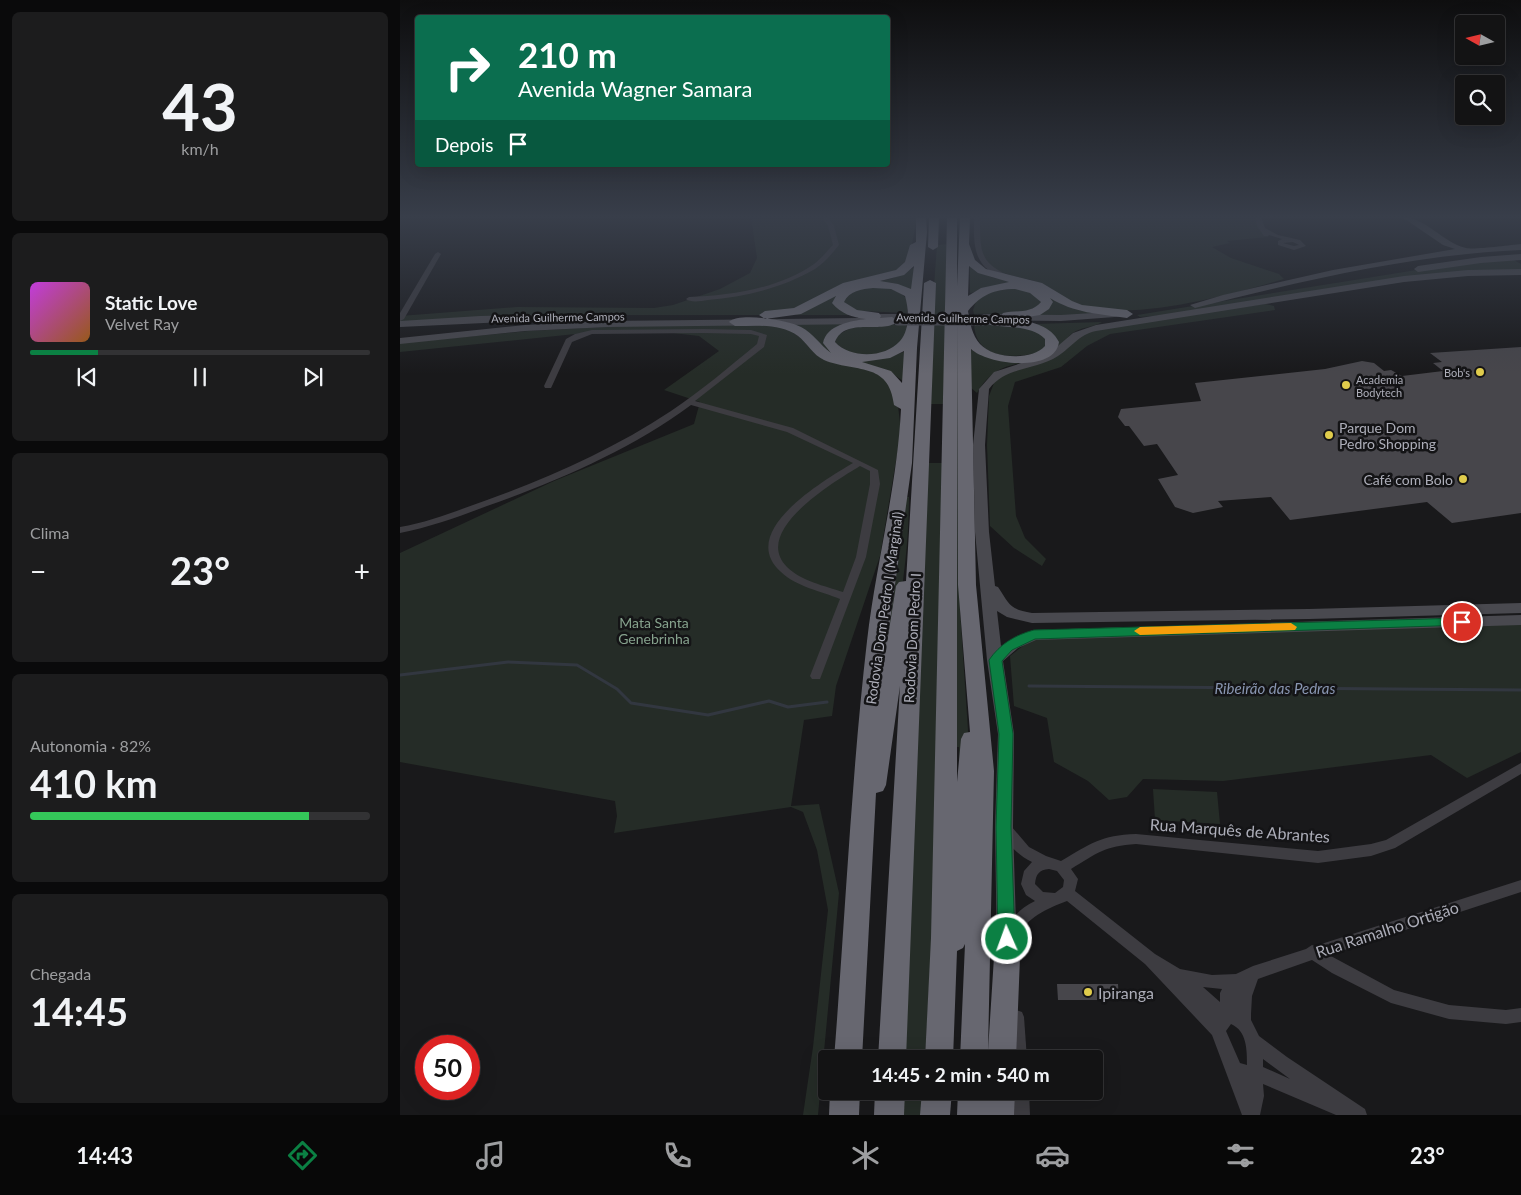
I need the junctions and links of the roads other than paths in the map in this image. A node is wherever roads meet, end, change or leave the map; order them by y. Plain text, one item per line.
1 (429, 269) edge
2 (809, 269) edge
3 (904, 269) edge
4 (920, 269) edge
5 (932, 269) edge
6 (951, 269) edge
7 (964, 269) edge
8 (980, 269) edge
9 (993, 269) edge
10 (1359, 269) edge
11 (1415, 269) edge
12 (1521, 272) edge
13 (1038, 285) junction
14 (690, 299) dead end
15 (1193, 306) junction
16 (1126, 314) junction
17 (1176, 315) junction
18 (526, 318) junction
19 (963, 318) junction
20 (400, 319) edge
21 (740, 319) junction
22 (901, 319) junction
23 (986, 319) junction
24 (400, 324) edge
25 (510, 330) junction
26 (400, 341) edge
27 (548, 386) dead end
28 (689, 402) junction
29 (904, 460) junction
30 (859, 463) junction
31 (918, 525) junction
32 (400, 530) edge
33 (988, 575) junction
34 (846, 597) junction
35 (1521, 608) edge
36 (968, 612) junction
37 (1032, 618) junction
38 (1521, 620) edge
39 (1034, 634) junction
40 (995, 660) junction
41 (816, 676) dead end
42 (1521, 768) edge
43 (1004, 827) junction
44 (1055, 865) junction
45 (1521, 886) edge
46 (1067, 893) junction
47 (1051, 900) junction
48 (1312, 952) junction
49 (1007, 957) junction
50 (1150, 959) junction
51 (1254, 973) junction
52 (1177, 975) junction
53 (1237, 981) junction
54 (854, 982) junction
55 (1521, 1015) edge
56 (1229, 1021) junction
57 (941, 1032) junction
58 (1252, 1040) junction
59 (849, 1050) edge
60 (892, 1050) edge
61 (940, 1050) edge
62 (974, 1050) edge
63 (1002, 1050) edge
64 (1018, 1050) edge
65 (1234, 1068) junction
66 (1254, 1073) junction
67 (845, 1100) edge
68 (890, 1100) edge
69 (936, 1100) edge
70 (973, 1100) edge
71 (1000, 1100) edge
72 (1021, 1100) edge
73 (844, 1115) edge
74 (889, 1115) edge
75 (935, 1115) edge
76 (972, 1115) edge
77 (999, 1115) edge
78 (1022, 1115) edge
79 (1251, 1115) edge
80 (1354, 1115) edge
81 (1359, 1115) edge

1 - 20 street
2 - 14 street
3 - 21 highway
4 - 22 highway, Rodovia Dom Pedro I (Marginal)
5 - 31 highway, Rodovia Dom Pedro I
6 - 57 highway
7 - 19 highway
8 - 13 highway
9 - 13 street
10 - 15 main road
11 - 15 main road, Avenida Guilherme Campos
12 - 17 main road, Avenida Guilherme Campos
13 - 16 highway
15 - 16 main road, Avenida Guilherme Campos
16 - 23 main road, Avenida Guilherme Campos
17 - 23 main road, Avenida Guilherme Campos
17 - 33 main road, Avenida Guilherme Campos
18 - 21 main road, Avenida Guilherme Campos
18 - 24 main road, Avenida Guilherme Campos
18 - 25 main road
19 - 23 highway
19 - 23 highway
19 - 36 highway
21 - 22 main road, Avenida Guilherme Campos
21 - 25 main road, Avenida Guilherme Campos
21 - 29 highway
22 - 22 highway
22 - 22 highway
22 - 23 main road, Avenida Guilherme Campos, bridge
22 - 29 highway, Rodovia Dom Pedro I (Marginal)
25 - 26 main road, Avenida Guilherme Campos
27 - 28 street
28 - 30 street
28 - 32 street
29 - 54 highway, Rodovia Dom Pedro I (Marginal)
30 - 34 street
30 - 34 street
31 - 54 highway
31 - 60 highway, Rodovia Dom Pedro I
33 - 37 main road
33 - 40 main road, Avenida Guilherme Campos
34 - 41 street
35 - 37 main road
36 - 57 highway
36 - 62 highway
37 - 39 main road
38 - 39 main road
39 - 40 main road
40 - 43 main road, Avenida Guilherme Campos
42 - 44 street, Rua Marquês de Abrantes
43 - 44 street
43 - 49 main road, Avenida Guilherme Campos
44 - 46 street
44 - 47 street
45 - 48 street, Rua Ramalho Ortigão
46 - 47 street
46 - 50 street
47 - 49 street
48 - 51 street, Rua Ramalho Ortigão
48 - 55 street
49 - 63 highway
49 - 64 street
50 - 52 street
50 - 56 street
51 - 53 street, Rua Ramalho Ortigão
51 - 56 street
52 - 53 street
52 - 56 street
53 - 56 street
54 - 59 highway, Rodovia Dom Pedro I (Marginal)
56 - 58 street
56 - 65 street
57 - 61 highway
58 - 66 street
58 - 81 street
65 - 66 street
65 - 79 street
66 - 79 street
66 - 80 street
67 - 73 highway
68 - 74 highway
69 - 75 highway
70 - 76 highway
71 - 77 highway
72 - 78 street

